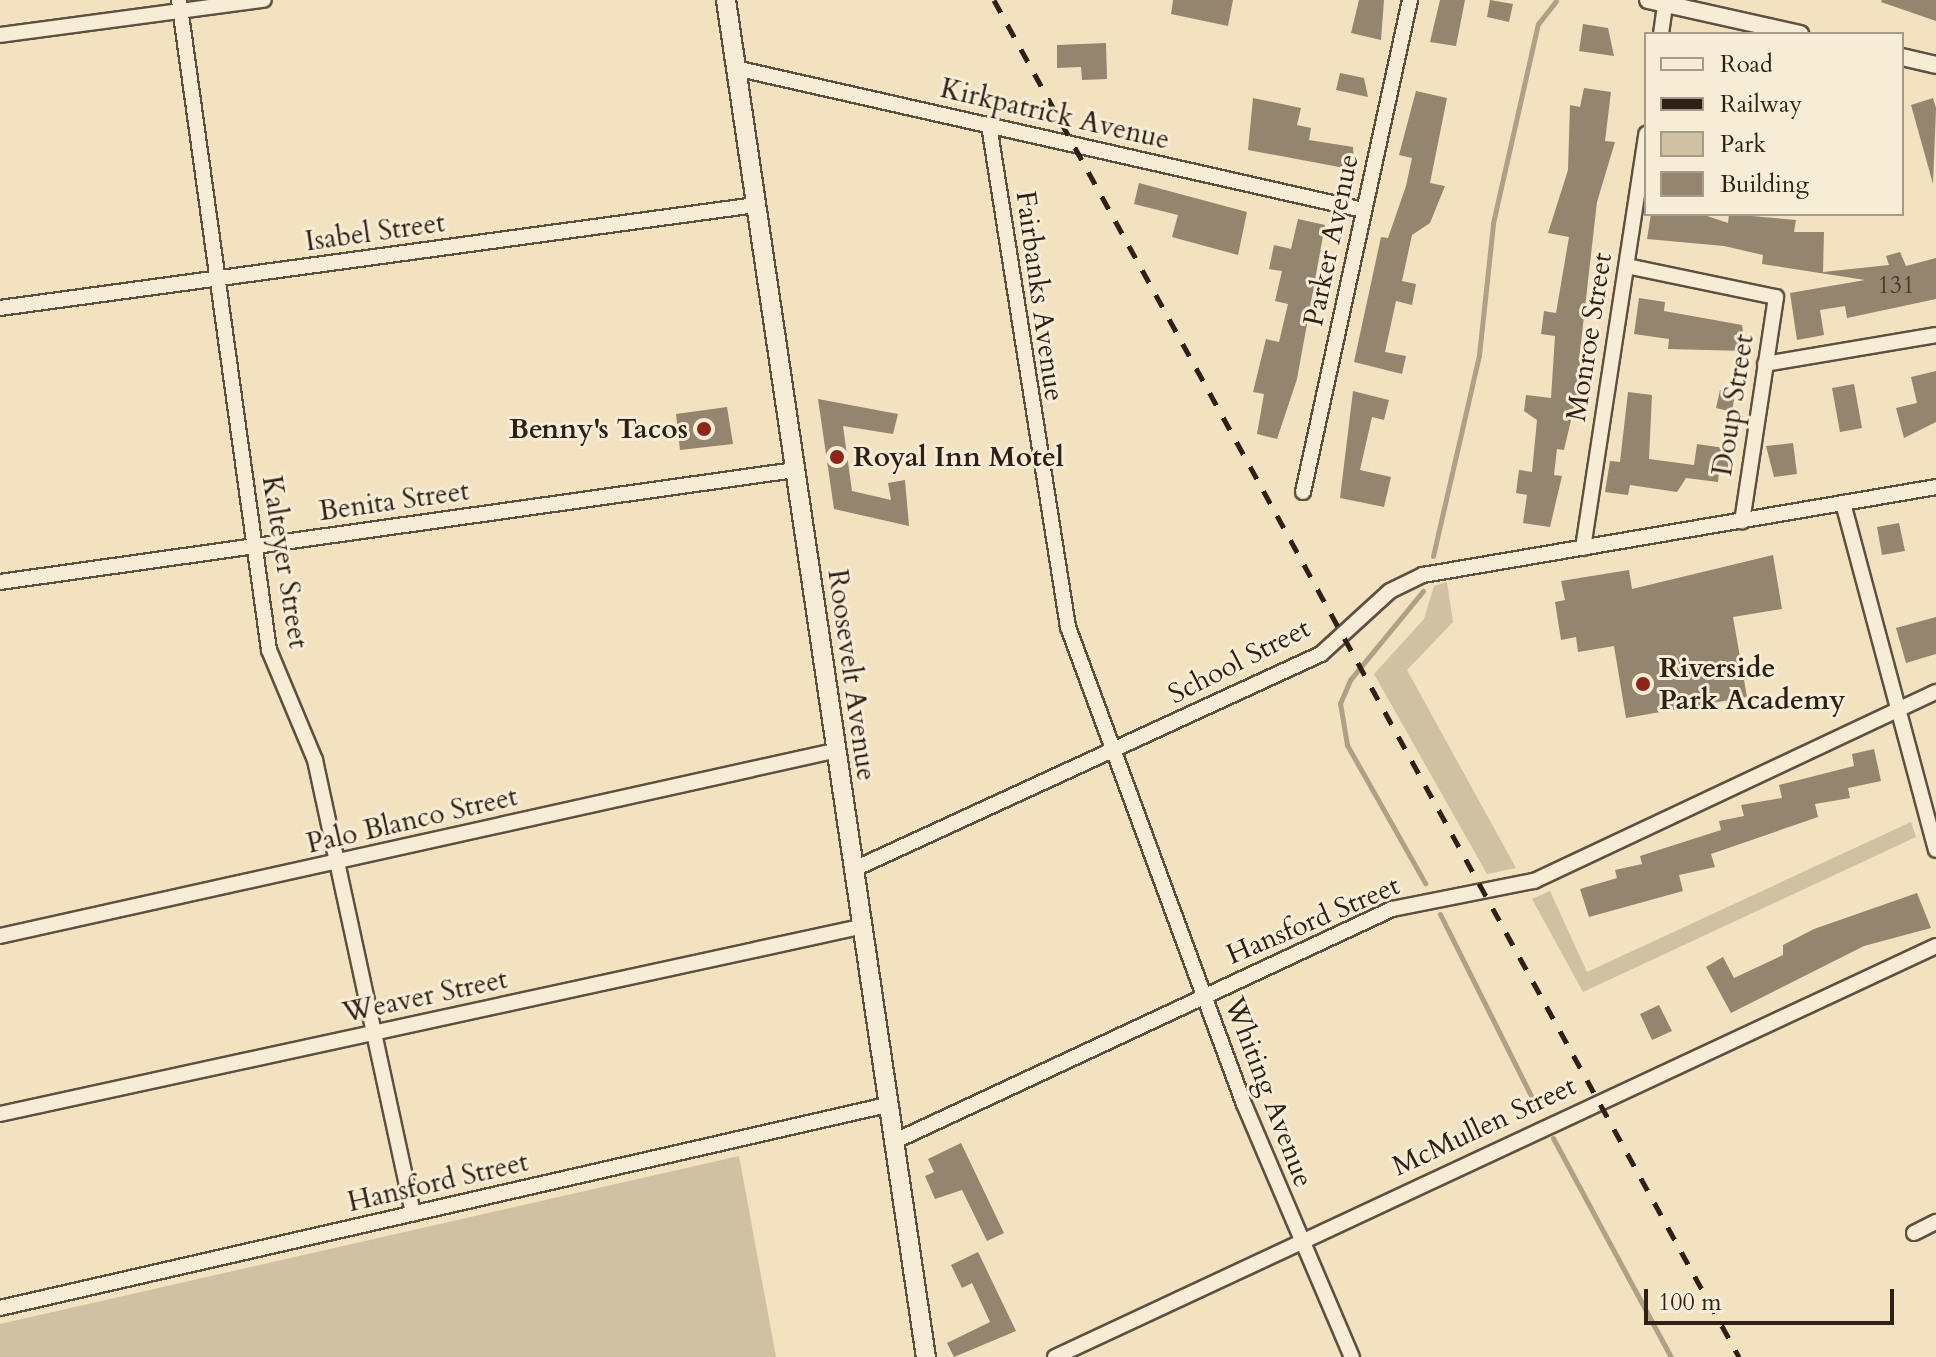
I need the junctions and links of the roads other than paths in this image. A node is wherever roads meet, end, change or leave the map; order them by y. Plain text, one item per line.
1 (264, 0) edge
2 (726, 0) edge
3 (1410, 0) edge
4 (1648, 0) edge
5 (1665, 4) junction
6 (179, 6) edge
7 (1661, 32) edge
8 (1791, 32) edge
9 (0, 35) edge
10 (1904, 57) edge
11 (1936, 65) edge
12 (735, 68) junction
13 (989, 125) junction
14 (1644, 148) edge
15 (756, 205) junction
16 (1363, 210) junction
17 (1627, 266) junction
18 (217, 281) junction
19 (0, 308) edge
20 (1936, 335) edge
21 (1765, 364) junction
22 (795, 470) junction
23 (1936, 487) edge
24 (1303, 492) dead end
25 (1843, 503) junction
26 (1742, 521) junction
27 (253, 547) junction
28 (1583, 548) junction
29 (0, 582) edge
30 (1936, 692) edge
31 (1898, 710) junction
32 (834, 751) junction
33 (1112, 752) junction
34 (1936, 850) edge
35 (341, 863) junction
36 (852, 870) junction
37 (860, 927) junction
38 (0, 936) edge
39 (1936, 946) edge
40 (1204, 996) junction
41 (378, 1033) junction
42 (887, 1105) junction
43 (0, 1114) edge
44 (893, 1142) junction
45 (413, 1214) junction
46 (1936, 1222) edge
47 (1914, 1233) dead end
48 (1299, 1240) junction
49 (0, 1308) edge
50 (926, 1357) edge
51 (1055, 1357) edge
52 (1352, 1357) edge

1 - 6 street
2 - 12 main road, Roosevelt Avenue
3 - 16 street, Parker Avenue
4 - 5 street
5 - 7 street
5 - 8 street
6 - 9 street
6 - 18 street, Kalteyer Street
10 - 11 street
12 - 13 street, Kirkpatrick Avenue
12 - 15 main road, Roosevelt Avenue
13 - 16 street, Kirkpatrick Avenue
13 - 33 street, Fairbanks Avenue
14 - 17 street, Monroe Street
15 - 18 street, Isabel Street
15 - 22 main road, Roosevelt Avenue
16 - 24 street, Parker Avenue
17 - 21 street, Doup Street
17 - 28 street, Monroe Street
18 - 19 street, Isabel Street
18 - 27 street, Kalteyer Street
20 - 21 street
21 - 26 street, Doup Street
22 - 27 street, Benita Street
22 - 32 main road, Roosevelt Avenue
23 - 25 street, School Street
25 - 26 street, School Street
25 - 31 street
26 - 28 street, School Street
27 - 29 street, Benita Street
27 - 35 street, Kalteyer Street
28 - 33 street, School Street
30 - 31 street, Hansford Street
31 - 34 street
31 - 40 street, Hansford Street
32 - 35 street, Palo Blanco Street
32 - 36 main road, Roosevelt Avenue
33 - 36 street, School Street
33 - 40 street, Whiting Avenue
35 - 38 street, Palo Blanco Street
35 - 41 street, Kalteyer Street
36 - 37 main road, Roosevelt Avenue
37 - 41 street, Weaver Street
37 - 42 main road, Roosevelt Avenue
39 - 48 street, McMullen Street
40 - 44 street, Hansford Street
40 - 48 street, Whiting Avenue
41 - 43 street, Weaver Street
41 - 45 street, Kalteyer Street
42 - 44 main road, Roosevelt Avenue
42 - 45 street, Hansford Street
44 - 50 main road, Roosevelt Avenue
45 - 49 street, Hansford Street
46 - 47 street
48 - 51 street, McMullen Street
48 - 52 street, Whiting Avenue

